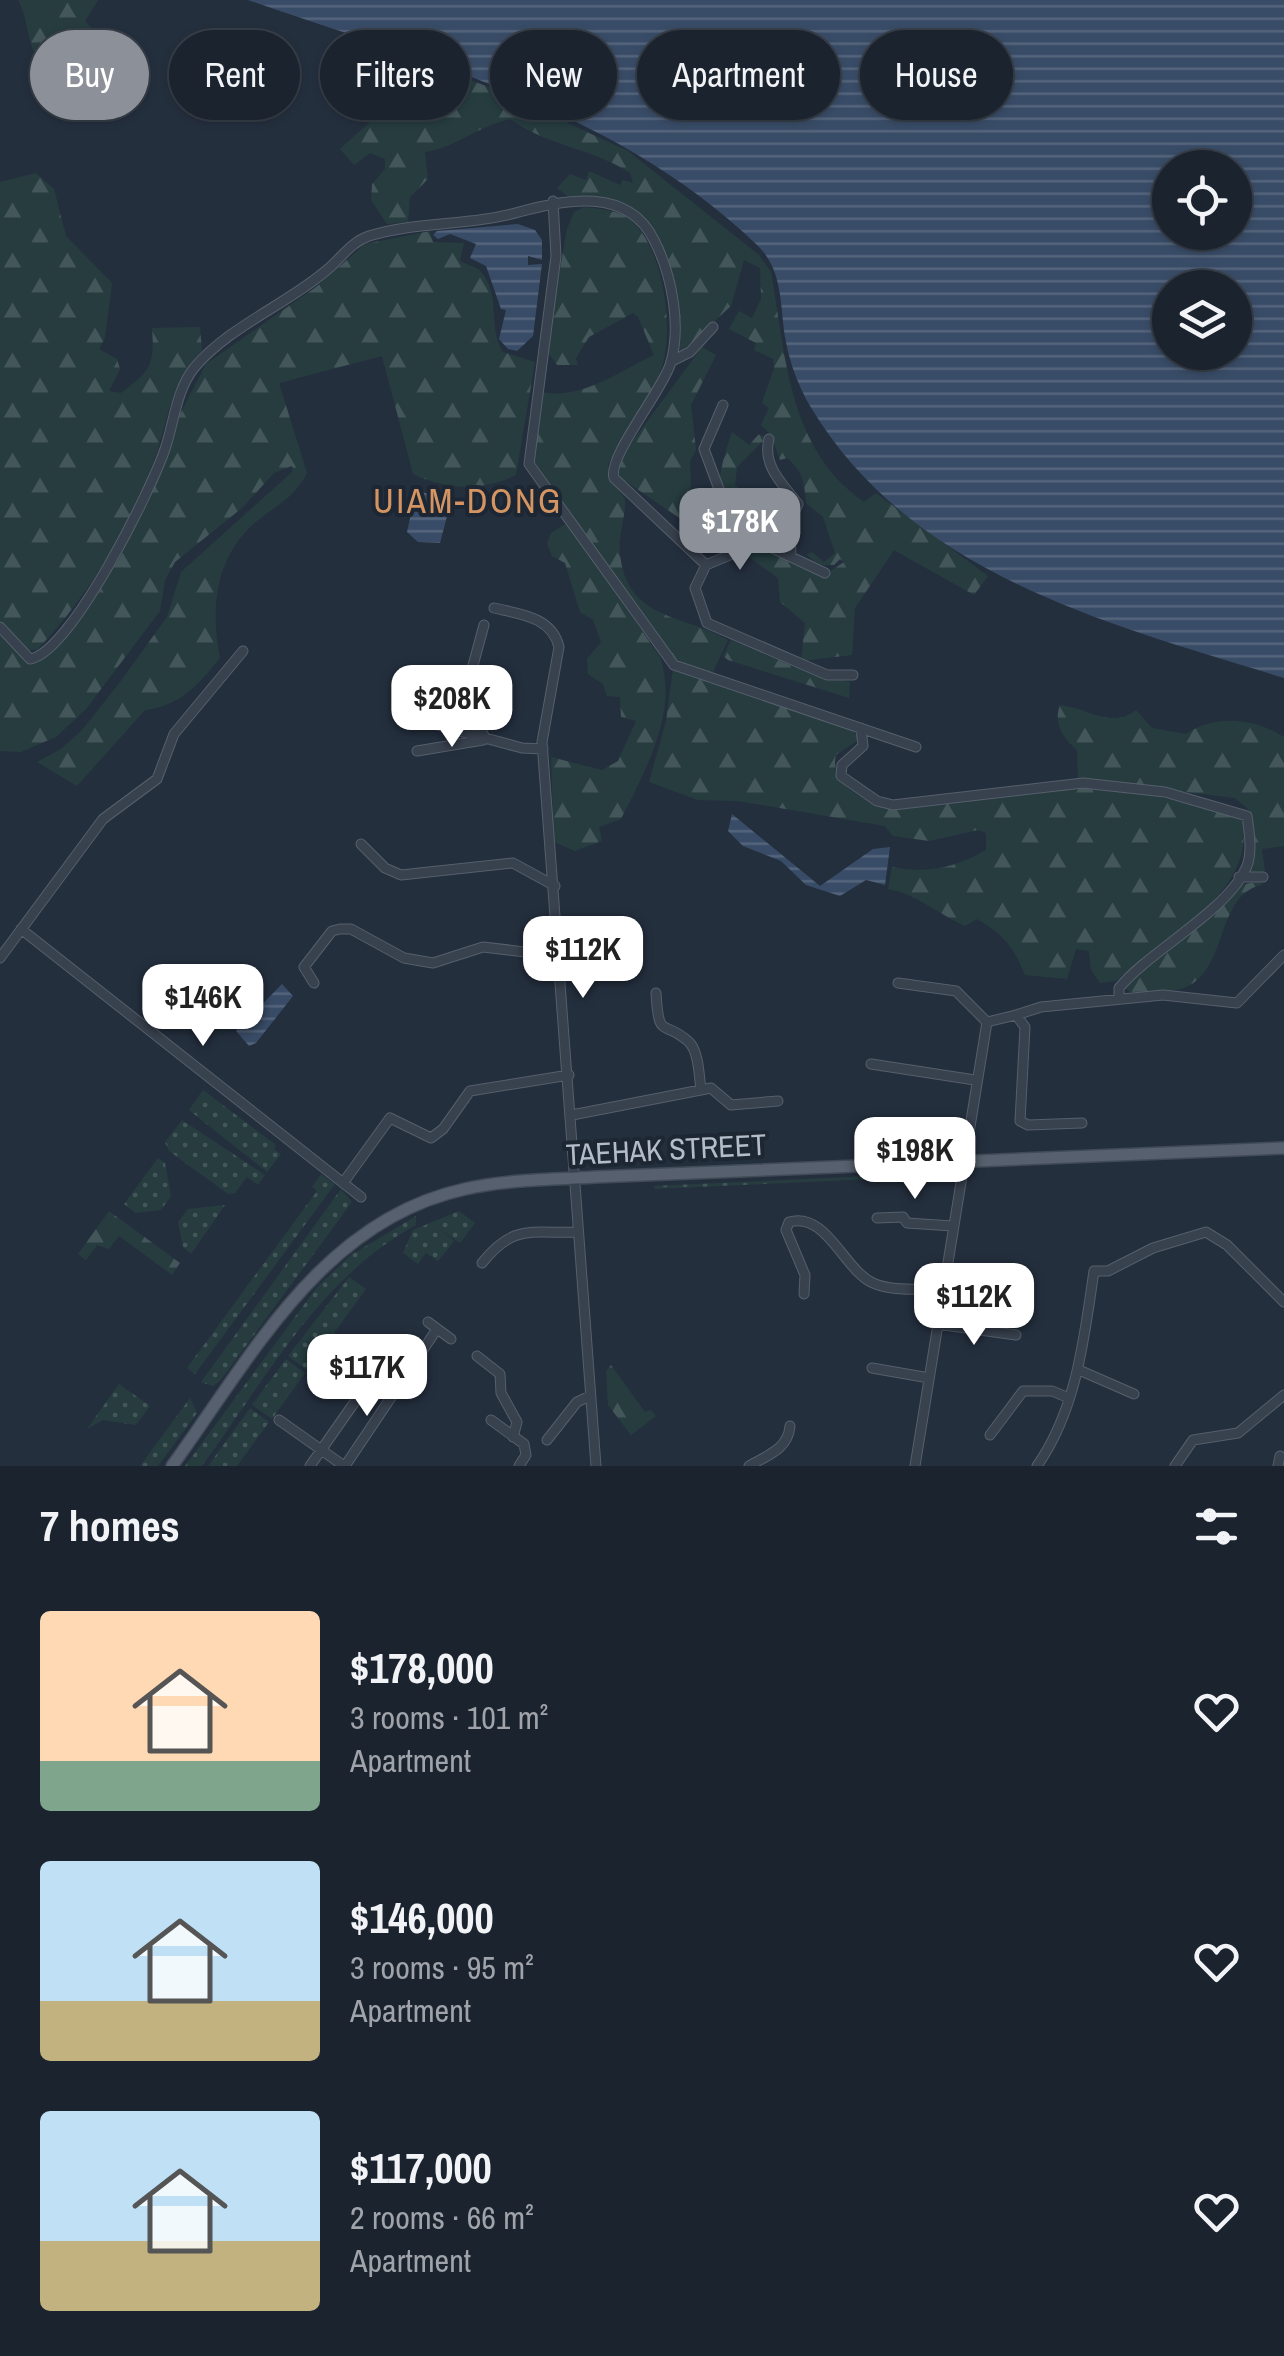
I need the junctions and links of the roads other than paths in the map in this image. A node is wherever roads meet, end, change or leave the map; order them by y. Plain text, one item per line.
1 (553, 201) junction
2 (713, 327) dead end
3 (672, 362) junction
4 (724, 405) dead end
5 (769, 440) dead end
6 (747, 537) junction
7 (791, 557) junction
8 (706, 566) junction
9 (825, 573) dead end
10 (494, 608) dead end
11 (484, 625) dead end
12 (0, 628) edge
13 (243, 651) dead end
14 (853, 675) dead end
15 (430, 723) dead end
16 (861, 728) junction
17 (486, 739) junction
18 (916, 747) dead end
19 (543, 750) junction
20 (417, 752) dead end
21 (361, 844) dead end
22 (1239, 877) junction
23 (1264, 877) dead end
24 (555, 886) junction
25 (21, 929) junction
26 (1284, 955) edge
27 (560, 956) junction
28 (0, 958) edge
29 (314, 982) dead end
30 (898, 984) dead end
31 (656, 994) dead end
32 (1119, 998) junction
33 (1016, 1015) junction
34 (987, 1022) junction
35 (871, 1064) dead end
36 (569, 1076) junction
37 (975, 1080) junction
38 (701, 1090) junction
39 (778, 1101) dead end
40 (572, 1115) junction
41 (1082, 1123) dead end
42 (1284, 1148) edge
43 (962, 1161) junction
44 (574, 1179) junction
45 (343, 1183) junction
46 (361, 1197) dead end
47 (877, 1218) dead end
48 (952, 1226) junction
49 (578, 1232) junction
50 (482, 1263) dead end
51 (943, 1290) junction
52 (804, 1294) dead end
53 (1284, 1302) edge
54 (937, 1324) junction
55 (1016, 1335) dead end
56 (451, 1338) dead end
57 (380, 1345) dead end
58 (477, 1356) dead end
59 (872, 1368) dead end
60 (1079, 1370) junction
61 (929, 1378) junction
62 (1134, 1394) dead end
63 (1284, 1395) edge
64 (590, 1396) junction
65 (1070, 1398) junction
66 (279, 1420) dead end
67 (491, 1420) dead end
68 (790, 1426) dead end
69 (990, 1436) dead end
70 (514, 1437) junction
71 (548, 1440) dead end
72 (322, 1450) junction
73 (172, 1466) edge
74 (310, 1466) edge
75 (344, 1466) edge
76 (519, 1466) edge
77 (596, 1466) edge
78 (749, 1466) edge
79 (915, 1466) edge
80 (1037, 1466) edge
81 (1175, 1466) edge

1 - 3 street
1 - 12 street
1 - 16 street
2 - 3 street
3 - 8 street
4 - 6 street
5 - 7 street
6 - 7 street
6 - 8 street
7 - 9 street
8 - 14 street
10 - 19 street
11 - 17 street
13 - 25 street
15 - 17 street
16 - 18 street
16 - 22 street
17 - 19 street
17 - 20 street
19 - 24 street
21 - 24 street
22 - 23 street
22 - 32 street
24 - 27 street
25 - 28 street
25 - 45 street
26 - 32 street
27 - 29 street
27 - 36 street
30 - 34 street
31 - 38 street
32 - 33 street
33 - 34 street
33 - 41 street
34 - 37 street
35 - 37 street
36 - 40 street
36 - 45 street
37 - 43 street
38 - 39 street
38 - 40 street
40 - 44 street
42 - 43 main road, TAEHAK STREET
43 - 44 main road, TAEHAK STREET
43 - 48 street
44 - 49 street
44 - 73 main road, TAEHAK STREET
45 - 46 street
47 - 48 street
48 - 51 street
49 - 50 street
49 - 64 street
51 - 52 street
51 - 54 street
53 - 60 street
54 - 55 street
54 - 61 street
56 - 75 street
57 - 72 street
58 - 70 street
59 - 61 street
60 - 62 street
60 - 65 street
61 - 79 street
63 - 81 street
64 - 71 street
64 - 77 street
65 - 69 street
65 - 80 street
66 - 72 street
67 - 70 street
68 - 78 street
70 - 76 street
72 - 74 street
72 - 75 street

